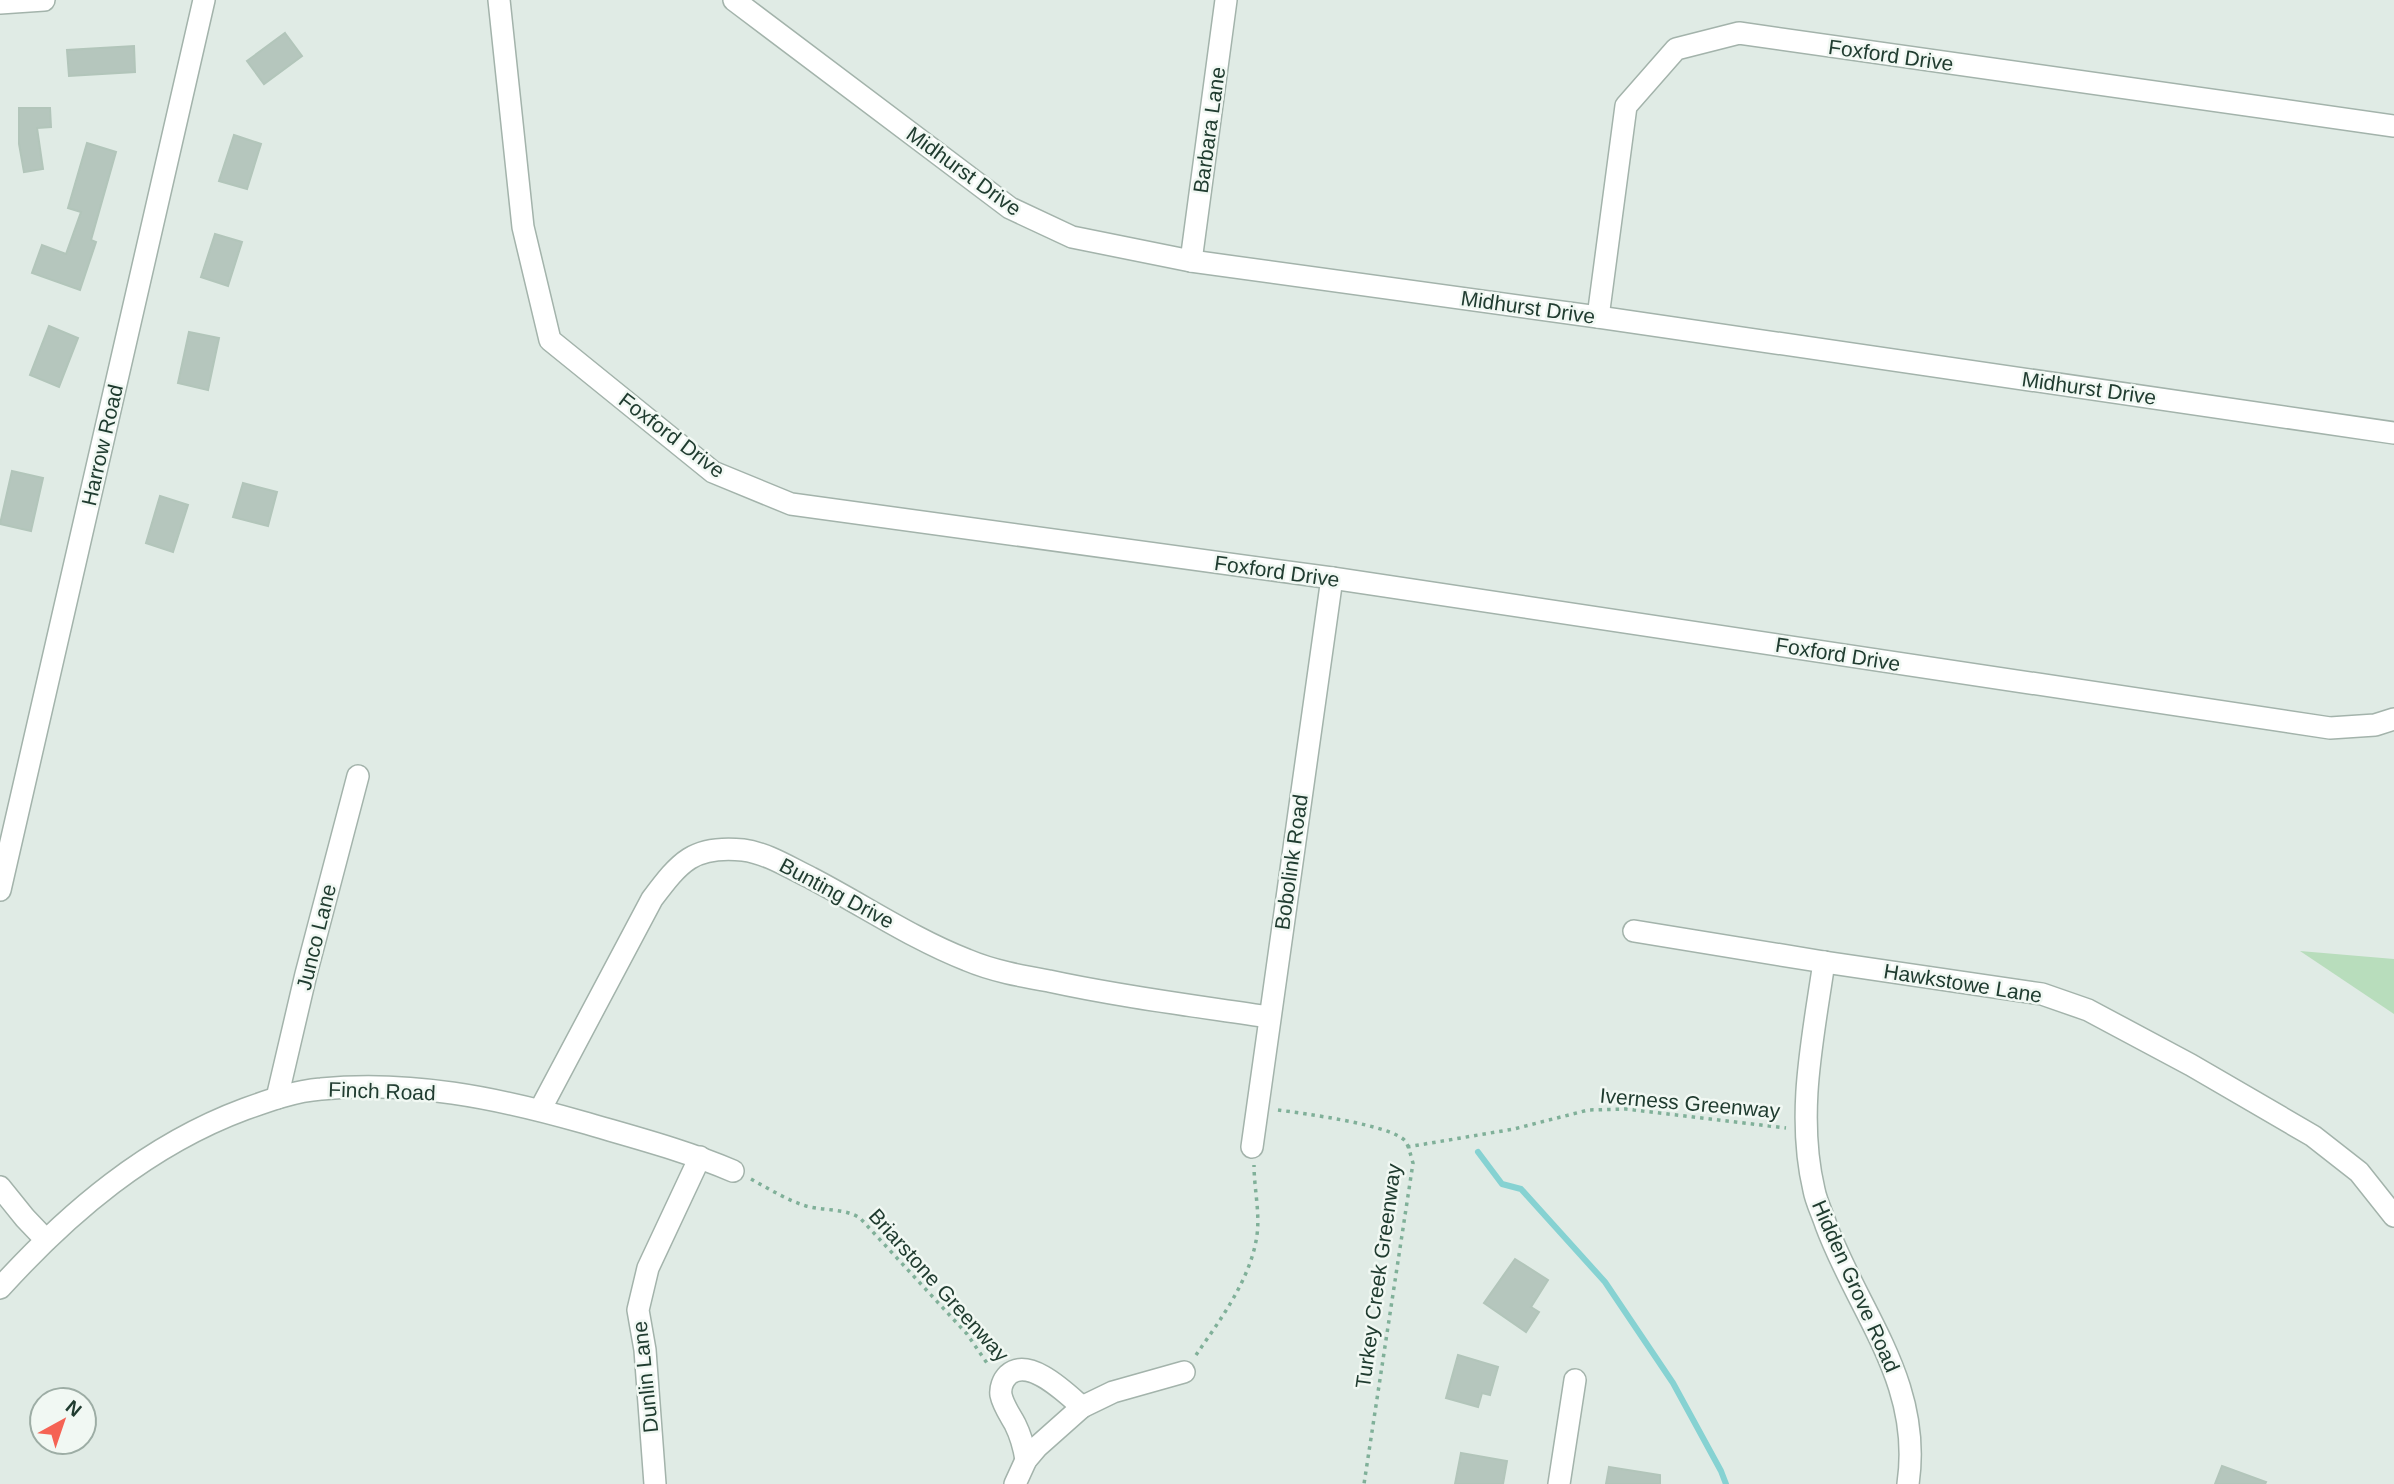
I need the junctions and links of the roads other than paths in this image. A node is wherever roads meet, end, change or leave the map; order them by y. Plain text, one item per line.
1 (44, 0) edge
2 (204, 0) edge
3 (499, 0) edge
4 (734, 0) edge
5 (1226, 0) edge
6 (0, 3) edge
7 (2394, 126) edge
8 (1191, 261) junction
9 (1598, 317) junction
10 (2394, 433) edge
11 (1332, 578) junction
12 (2394, 719) edge
13 (358, 776) dead end
14 (0, 890) edge
15 (1634, 931) dead end
16 (1824, 962) junction
17 (1269, 1017) junction
18 (277, 1098) junction
19 (540, 1110) junction
20 (1252, 1147) road end
21 (701, 1157) junction
22 (733, 1171) road end
23 (0, 1187) edge
24 (2394, 1216) edge
25 (46, 1240) junction
26 (0, 1288) edge
27 (1184, 1372) road end
28 (1575, 1380) dead end
29 (1082, 1407) junction
30 (1026, 1460) junction
31 (655, 1484) edge
32 (1015, 1484) edge
33 (1559, 1484) edge
34 (1908, 1484) edge

1 - 6 street
2 - 14 street, Harrow Road
3 - 11 street, Foxford Drive
4 - 8 street, Midhurst Drive
5 - 8 street, Barbara Lane
7 - 9 street, Foxford Drive
8 - 9 street, Midhurst Drive
9 - 10 street, Midhurst Drive
11 - 12 street, Foxford Drive
11 - 17 street, Bobolink Road
13 - 18 street, Junco Lane
15 - 16 street, Hawkstowe Lane
16 - 24 street, Hawkstowe Lane
16 - 34 street, Hidden Grove Road
17 - 19 street, Bunting Drive
17 - 20 street, Bobolink Road
18 - 19 street, Finch Road
18 - 25 street, Finch Road
19 - 21 street, Finch Road
21 - 22 street, Finch Road
21 - 31 street, Dunlin Lane
23 - 25 street
25 - 26 street, Finch Road
27 - 29 street
28 - 33 street
29 - 30 street
29 - 30 street
30 - 32 street

